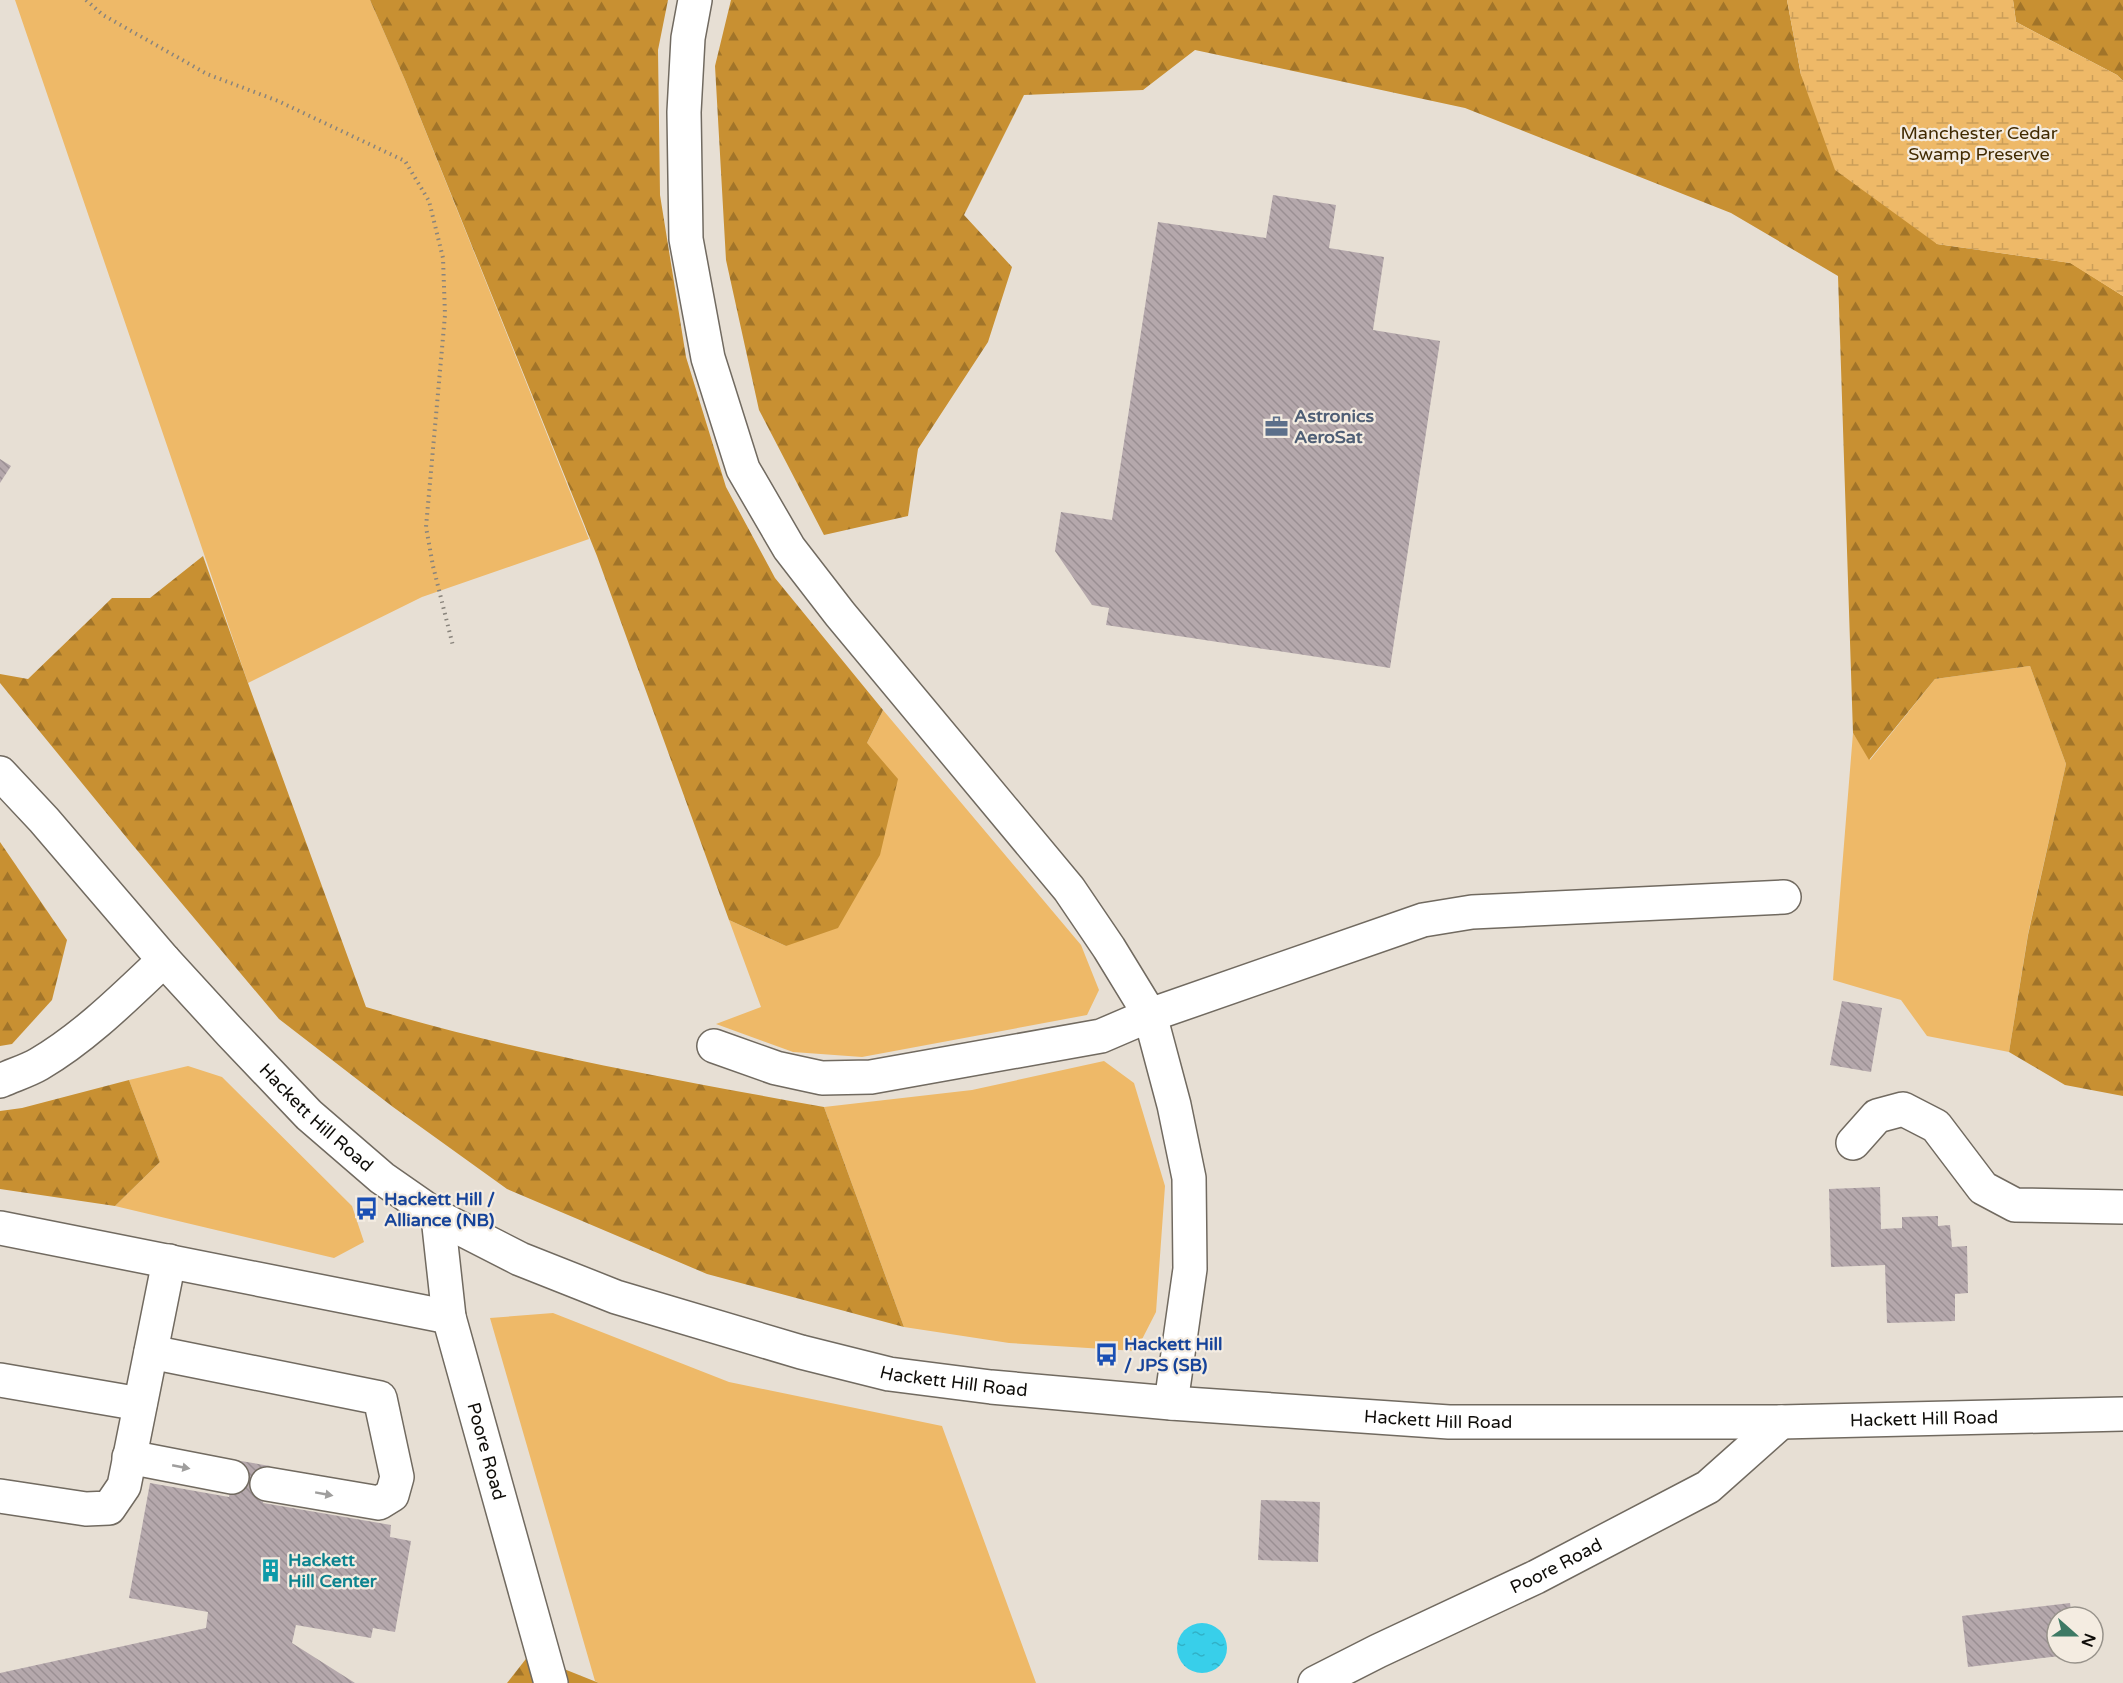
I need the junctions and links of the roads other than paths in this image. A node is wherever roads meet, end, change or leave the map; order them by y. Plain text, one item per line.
1 (695, 0) edge
2 (0, 773) edge
3 (1784, 897) dead end
4 (164, 960) junction
5 (1149, 1016) junction
6 (714, 1046) dead end
7 (0, 1081) edge
8 (1853, 1143) dead end
9 (2123, 1207) edge
10 (438, 1217) junction
11 (0, 1228) edge
12 (169, 1261) junction
13 (448, 1317) junction
14 (151, 1352) junction
15 (0, 1380) edge
16 (1171, 1403) junction
17 (140, 1404) junction
18 (2123, 1414) edge
19 (1781, 1422) junction
20 (129, 1457) junction
21 (232, 1477) dead end
22 (267, 1484) dead end
23 (0, 1496) edge
24 (551, 1683) edge
25 (1315, 1683) edge

1 - 5 street
2 - 4 street, Hackett Hill Road
3 - 5 street
4 - 7 street
4 - 10 street, Hackett Hill Road
5 - 6 street
5 - 16 street
8 - 9 street
10 - 13 street, Poore Road
10 - 16 street, Hackett Hill Road
11 - 12 street
12 - 13 street
12 - 14 street
13 - 24 street, Poore Road
14 - 17 street
22 -> 14 street
15 - 17 street
16 - 19 street, Hackett Hill Road
17 - 20 street
18 - 19 street, Hackett Hill Road
19 - 25 street, Poore Road
20 -> 21 street
20 - 23 street

